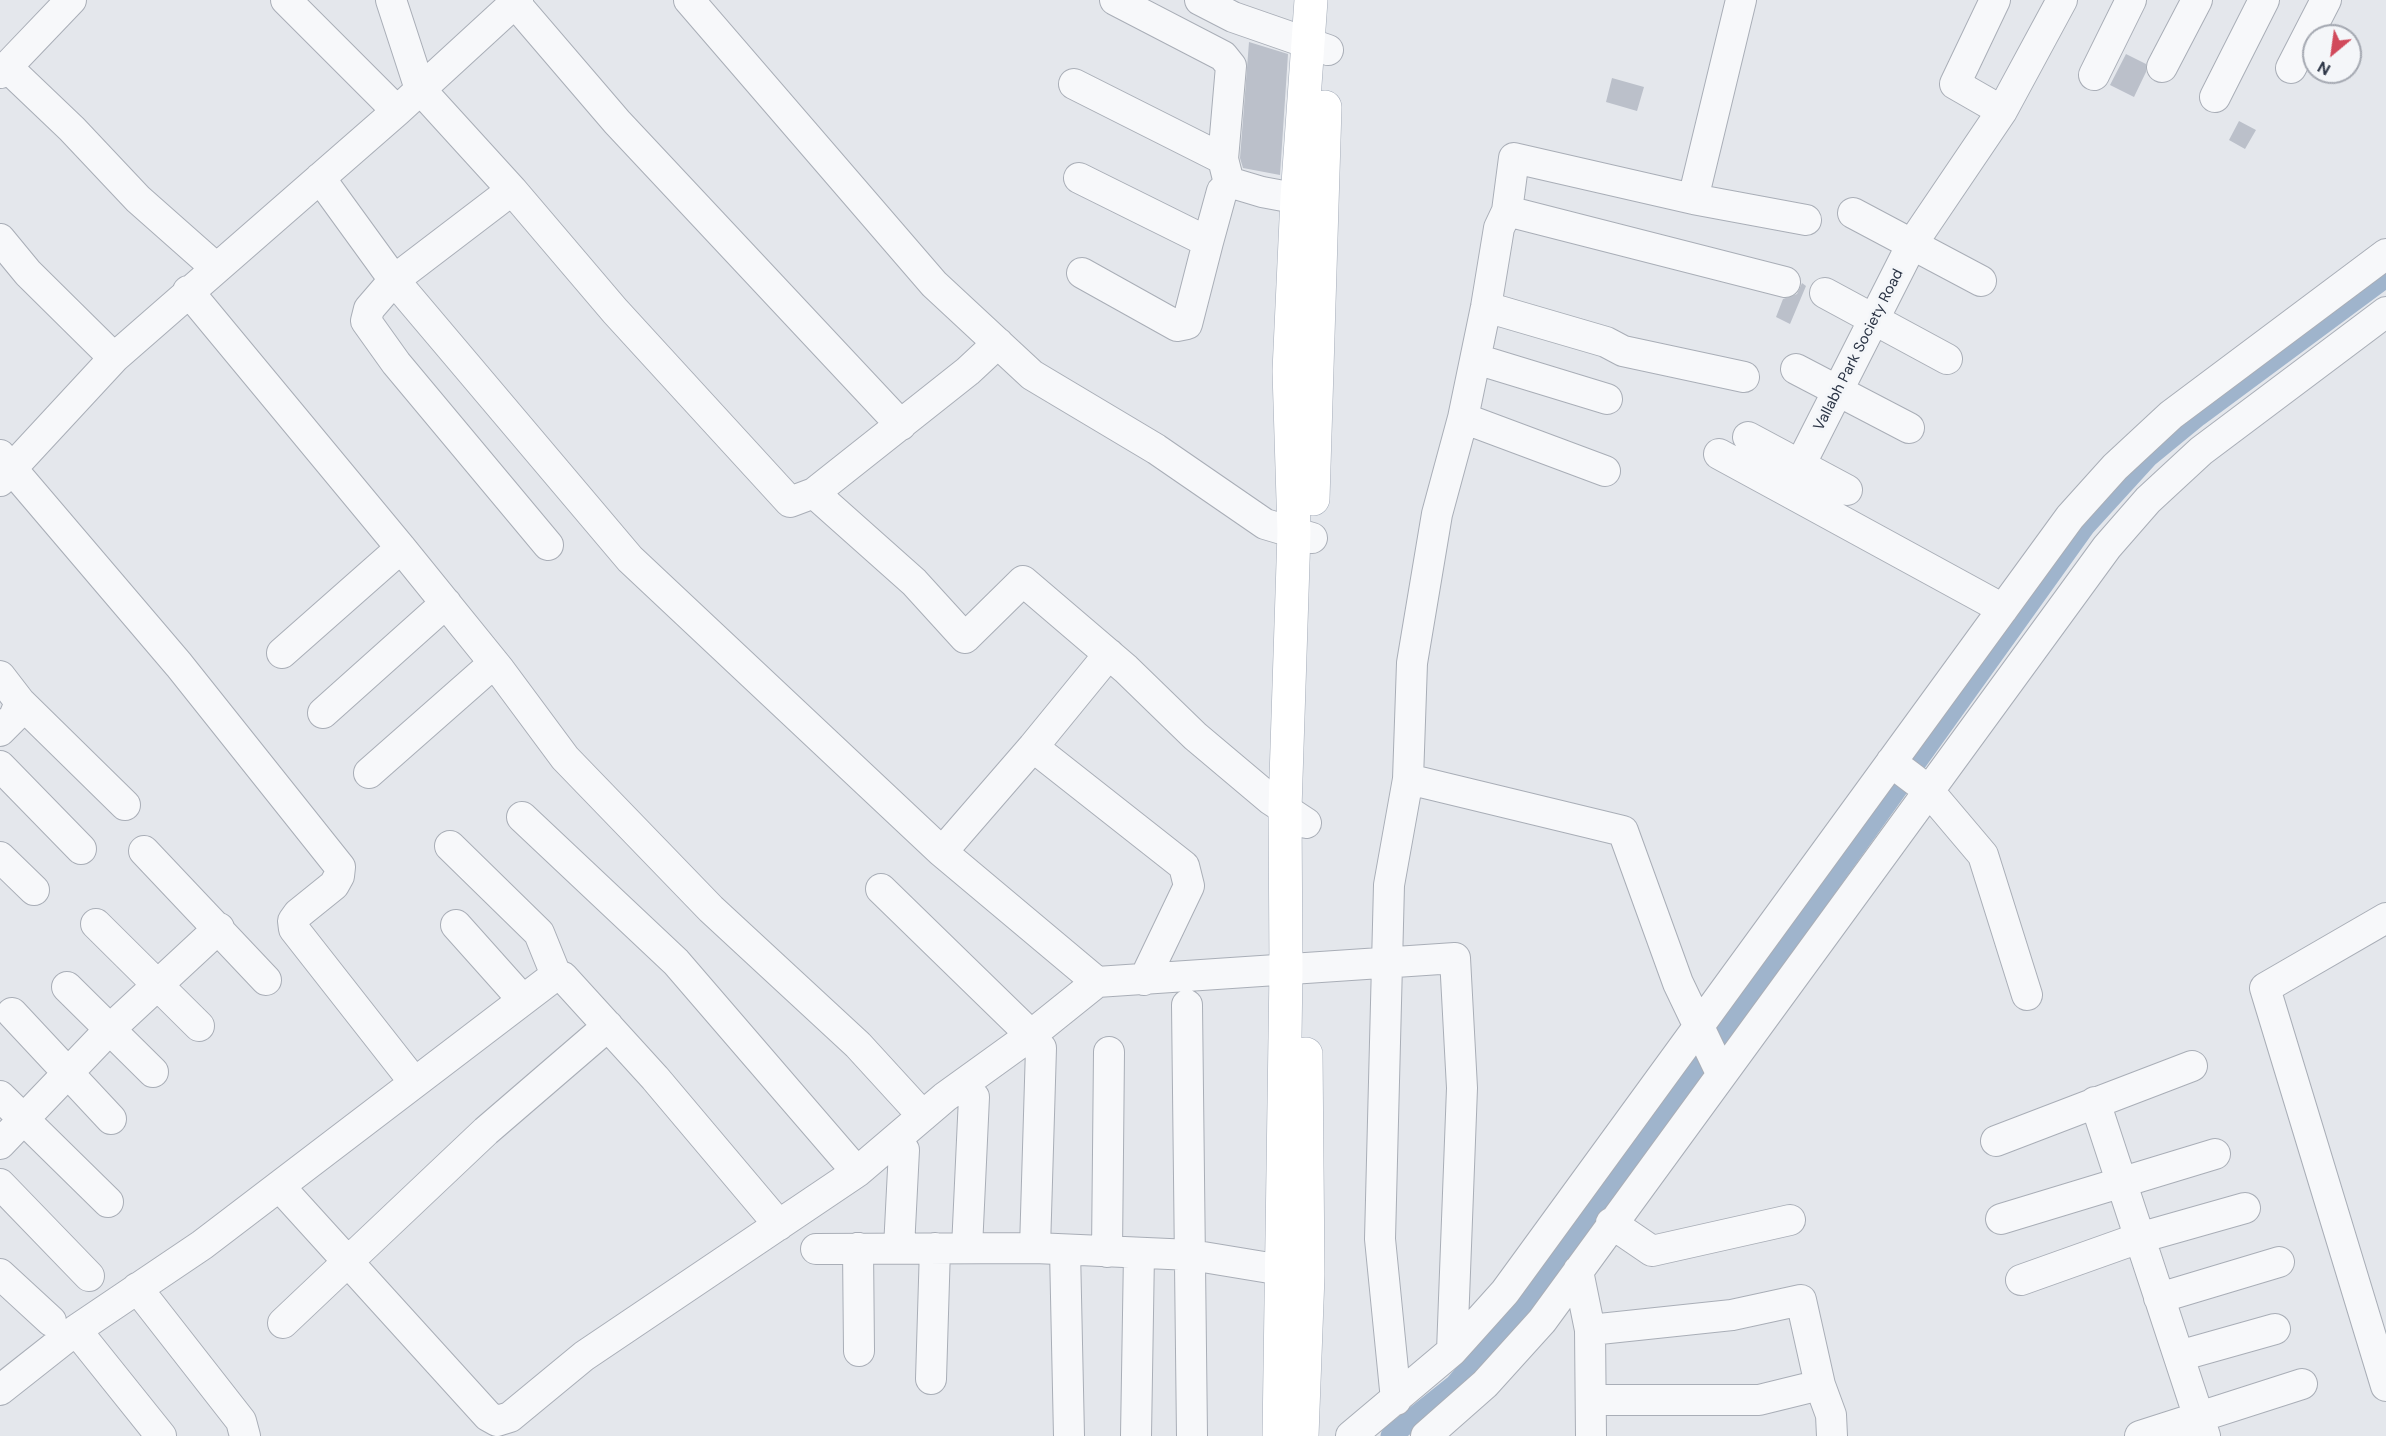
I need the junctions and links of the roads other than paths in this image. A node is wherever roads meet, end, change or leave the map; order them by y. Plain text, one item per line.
1 (71, 0) edge
2 (285, 0) edge
3 (391, 0) edge
4 (689, 0) edge
5 (1115, 0) edge
6 (1200, 0) edge
7 (1311, 0) edge
8 (1331, 0) edge
9 (1741, 0) edge
10 (1995, 0) edge
11 (2062, 0) edge
12 (2131, 0) edge
13 (2197, 0) edge
14 (2264, 0) edge
15 (2326, 0) edge
16 (517, 1) edge
17 (1318, 46) junction
18 (2162, 68) dead end
19 (2292, 68) dead end
20 (3, 70) edge
21 (2094, 75) dead end
22 (1074, 84) dead end
23 (420, 89) junction
24 (2215, 97) dead end
25 (397, 111) junction
26 (2002, 111) junction
27 (1227, 171) junction
28 (320, 178) junction
29 (1079, 178) dead end
30 (512, 190) junction
31 (1693, 199) junction
32 (1309, 200) junction
33 (1507, 210) junction
34 (1853, 213) dead end
35 (1806, 220) dead end
36 (0, 239) edge
37 (1208, 242) junction
38 (1912, 244) junction
39 (2386, 254) edge
40 (216, 268) junction
41 (1082, 273) dead end
42 (394, 280) junction
43 (1981, 281) dead end
44 (1785, 282) dead end
45 (188, 291) junction
46 (1825, 293) dead end
47 (1486, 307) junction
48 (2386, 312) edge
49 (1874, 320) junction
50 (998, 343) junction
51 (114, 358) junction
52 (1476, 359) junction
53 (1947, 359) dead end
54 (1796, 369) dead end
55 (1743, 377) dead end
56 (1839, 390) junction
57 (1607, 399) dead end
58 (1463, 418) junction
59 (901, 425) junction
60 (1909, 428) dead end
61 (1748, 436) dead end
62 (1719, 454) dead end
63 (4, 468) edge
64 (1605, 471) dead end
65 (1794, 478) junction
66 (1846, 490) dead end
67 (814, 493) junction
68 (1303, 535) junction
69 (548, 545) dead end
70 (401, 548) junction
71 (446, 603) junction
72 (2003, 609) junction
73 (282, 653) dead end
74 (1108, 654) junction
75 (494, 663) junction
76 (0, 676) edge
77 (20, 702) junction
78 (323, 713) dead end
79 (0, 731) edge
80 (1033, 747) junction
81 (1891, 763) junction
82 (0, 766) edge
83 (369, 773) dead end
84 (1408, 779) junction
85 (1928, 789) junction
86 (125, 805) dead end
87 (1296, 816) junction
88 (522, 817) dead end
89 (450, 846) dead end
90 (81, 849) dead end
91 (144, 851) dead end
92 (942, 852) junction
93 (0, 857) edge
94 (881, 889) dead end
95 (34, 890) dead end
96 (2386, 918) edge
97 (96, 924) dead end
98 (456, 925) dead end
99 (219, 928) junction
100 (1386, 964) junction
101 (1295, 970) junction
102 (556, 975) junction
103 (266, 980) dead end
104 (1144, 980) junction
105 (1097, 982) junction
106 (158, 984) junction
107 (67, 987) dead end
108 (2027, 995) dead end
109 (523, 1000) junction
110 (1186, 1005) dead end
111 (12, 1013) dead end
112 (1699, 1024) junction
113 (199, 1026) dead end
114 (608, 1026) junction
115 (109, 1030) junction
116 (1036, 1042) junction
117 (1109, 1052) dead end
118 (2192, 1066) dead end
119 (153, 1072) dead end
120 (68, 1073) junction
121 (1721, 1073) junction
122 (414, 1082) junction
123 (0, 1096) edge
124 (974, 1097) dead end
125 (2096, 1102) junction
126 (923, 1116) junction
127 (111, 1119) dead end
128 (22, 1120) junction
129 (1996, 1141) dead end
130 (0, 1144) edge
131 (904, 1150) dead end
132 (2215, 1154) dead end
133 (857, 1172) junction
134 (2121, 1180) junction
135 (0, 1184) edge
136 (280, 1187) junction
137 (108, 1202) dead end
138 (2245, 1208) dead end
139 (2001, 1219) dead end
140 (1790, 1220) dead end
141 (1611, 1223) junction
142 (779, 1225) junction
143 (2139, 1238) junction
144 (858, 1248) junction
145 (899, 1248) junction
146 (935, 1248) junction
147 (967, 1248) junction
148 (1035, 1248) junction
149 (816, 1249) dead end
150 (1065, 1250) junction
151 (1107, 1252) junction
152 (1138, 1253) junction
153 (1191, 1255) junction
154 (347, 1262) junction
155 (2278, 1262) dead end
156 (1578, 1271) junction
157 (1294, 1272) junction
158 (0, 1274) edge
159 (89, 1276) dead end
160 (2021, 1280) dead end
161 (137, 1288) junction
162 (2159, 1298) junction
163 (283, 1323) dead end
164 (64, 1325) junction
165 (2276, 1329) dead end
166 (1590, 1330) junction
167 (859, 1351) dead end
168 (1452, 1351) junction
169 (2179, 1356) junction
170 (1, 1373) edge
171 (930, 1379) dead end
172 (2302, 1384) dead end
173 (2386, 1384) edge
174 (1820, 1385) junction
175 (1396, 1400) junction
176 (1592, 1400) junction
177 (2203, 1426) edge
178 (161, 1436) edge
179 (245, 1436) edge
180 (1069, 1436) edge
181 (1136, 1436) edge
182 (1192, 1436) edge
183 (1279, 1436) edge
184 (1302, 1436) edge
185 (1351, 1436) edge
186 (1426, 1436) edge
187 (1591, 1436) edge
188 (1832, 1436) edge
189 (2140, 1436) edge

1 - 20 street
2 - 25 street
3 - 23 street
4 - 50 street
5 - 27 street
6 - 17 street
7 - 17 main road
8 - 17 main road
9 - 31 street
10 - 26 street
11 - 26 street, Vallabh Park Society Road
12 - 21 street
13 - 18 street
14 - 24 street
15 - 19 street
16 - 23 street
16 - 59 street
17 - 32 main road
20 - 40 street
22 - 27 street
23 - 25 street
23 - 30 street
25 - 28 street
26 - 38 street, Vallabh Park Society Road
27 - 32 street
27 - 37 street
28 - 40 street
28 - 42 street
29 - 37 street
30 - 42 street
30 - 67 street
31 - 33 street
31 - 35 street
32 - 68 main road
33 - 44 street
33 - 47 street
34 - 38 street
36 - 51 street
37 - 41 street
38 - 43 street
38 - 49 street, Vallabh Park Society Road
39 - 72 street
40 - 45 street
42 - 69 street
42 - 92 street
45 - 51 street
45 - 70 street
46 - 49 street
47 - 52 street
47 - 55 street
48 - 85 street
49 - 53 street
49 - 56 street, Vallabh Park Society Road
50 - 59 street
50 - 68 street
51 - 63 street
52 - 57 street
52 - 58 street
54 - 56 street
56 - 60 street
56 - 65 street, Vallabh Park Society Road
58 - 64 street
58 - 84 street
59 - 67 street
61 - 65 street
62 - 65 street
63 - 122 street
65 - 66 street
65 - 72 street
67 - 74 street
68 - 87 main road
70 - 71 street
70 - 73 street
71 - 75 street
71 - 78 street
72 - 81 street
74 - 80 street
74 - 87 street
75 - 83 street
75 - 126 street
76 - 77 street
77 - 79 street
77 - 86 street
80 - 92 street
80 - 104 street
81 - 85 street
81 - 112 street
82 - 90 street
84 - 100 street
84 - 112 street
85 - 108 street
85 - 121 street
87 - 101 main road
88 - 133 street
89 - 102 street
91 - 99 street
92 - 105 street
93 - 95 street
94 - 116 street
96 - 173 street
97 - 106 street
98 - 109 street
99 - 103 street
99 - 106 street
100 - 101 street
100 - 168 street
100 - 175 street
101 - 104 street
101 - 157 main road
102 - 109 street
102 - 114 street
104 - 105 street
105 - 116 street
106 - 113 street
106 - 115 street
107 - 115 street
109 - 122 street
110 - 153 street
111 - 120 street
112 - 121 street
112 - 168 street
114 - 142 street
114 - 154 street
115 - 119 street
115 - 120 street
116 - 126 street
116 - 148 street
117 - 151 street
118 - 125 street
120 - 127 street
120 - 128 street
121 - 141 street
122 - 136 street
123 - 128 street
124 - 147 street
125 - 129 street
125 - 134 street
126 - 133 street
128 - 130 street
128 - 137 street
131 - 145 street
132 - 134 street
133 - 142 street
134 - 139 street
134 - 143 street
135 - 159 street
136 - 154 street
136 - 161 street
138 - 143 street
140 - 141 street
141 - 156 street
142 - 154 street
143 - 160 street
143 - 162 street
144 - 145 street
144 - 149 street
144 - 167 street
145 - 146 street
146 - 147 street
146 - 171 street
147 - 148 street
148 - 150 street
150 - 151 street
150 - 180 street
151 - 152 street
152 - 153 street
152 - 181 street
153 - 157 street
153 - 182 street
154 - 163 street
155 - 162 street
156 - 166 street
156 - 186 street
157 - 183 main road
157 - 184 main road
158 - 164 street
161 - 164 street
161 - 179 street
162 - 169 street
164 - 170 street
164 - 178 street
165 - 169 street
166 - 174 street
166 - 176 street
168 - 175 street
169 - 177 street
172 - 177 street
174 - 176 street
174 - 188 street
175 - 185 street
176 - 187 street
177 - 189 street

